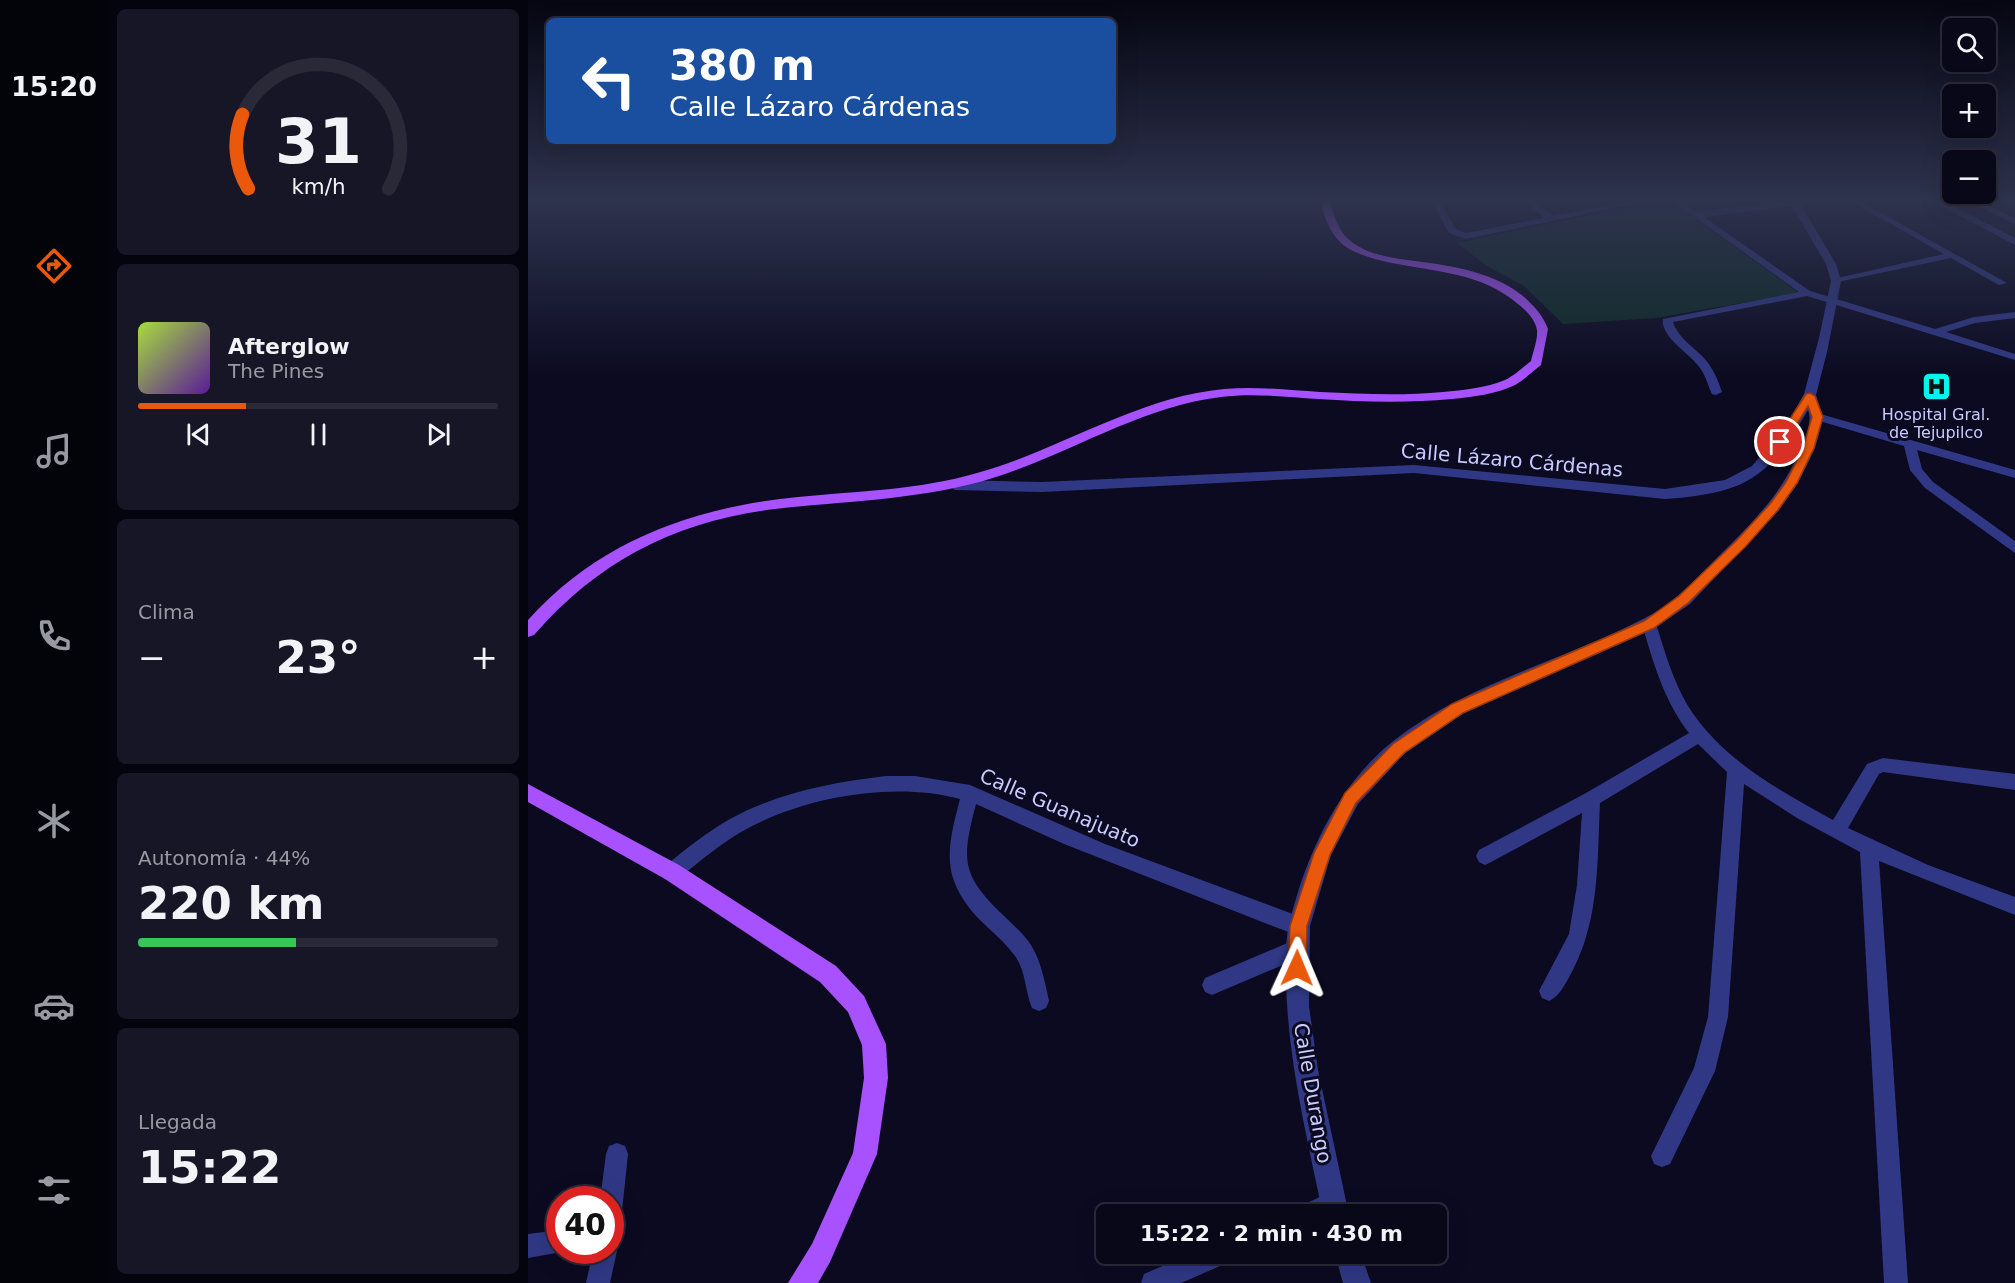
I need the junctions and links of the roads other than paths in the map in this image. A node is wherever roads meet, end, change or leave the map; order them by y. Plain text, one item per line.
1 (1382, 258) edge
2 (1757, 258) edge
3 (1827, 258) edge
4 (1940, 258) edge
5 (1958, 258) edge
6 (1836, 281) junction
7 (2002, 284) dead end
8 (1807, 293) junction
9 (1832, 302) junction
10 (2015, 315) edge
11 (1934, 333) junction
12 (2015, 357) edge
13 (1716, 392) dead end
14 (1810, 396) junction
15 (1817, 417) junction
16 (1910, 444) junction
17 (2015, 474) edge
18 (955, 485) junction
19 (2015, 548) edge
20 (1649, 624) junction
21 (528, 631) edge
22 (1700, 735) junction
23 (1736, 770) junction
24 (2015, 782) edge
25 (528, 792) edge
26 (970, 793) junction
27 (1592, 799) junction
28 (1836, 831) junction
29 (1869, 848) junction
30 (1485, 856) dead end
31 (672, 872) junction
32 (2015, 906) edge
33 (1299, 926) junction
34 (1297, 949) junction
35 (1212, 985) dead end
36 (1549, 991) dead end
37 (1039, 1001) dead end
38 (617, 1154) dead end
39 (1662, 1156) dead end
40 (613, 1186) edge
41 (1334, 1204) edge
42 (546, 1244) edge
43 (528, 1246) edge
44 (602, 1264) edge
45 (1196, 1264) edge
46 (1351, 1264) edge
47 (598, 1283) edge
48 (802, 1283) edge
49 (1153, 1283) edge
50 (1357, 1283) edge
51 (1896, 1283) edge

1 - 18 main road
2 - 8 street
3 - 6 street
4 - 6 street
5 - 7 street
6 - 9 street, Calle Lázaro Cárdenas
8 - 9 street
8 - 13 street
9 - 11 street
9 - 14 street, Calle Lázaro Cárdenas
10 - 11 street
11 - 12 street
14 - 15 street
14 - 18 street, Calle Lázaro Cárdenas
15 - 16 street
15 - 20 street, Calle Durango
16 - 17 street
16 - 19 street
18 - 21 main road
20 - 22 street
20 - 33 street, Calle Durango
22 - 23 street
22 - 27 street
23 - 28 street
23 - 39 street
24 - 28 street
25 - 31 main road
26 - 31 street, Calle Guanajuato
26 - 33 street, Calle Guanajuato
26 - 37 street
27 - 30 street
27 - 36 street
28 - 29 street
29 - 32 street
29 - 51 street
31 - 48 main road
33 - 34 street, Calle Durango
34 - 35 street
34 - 41 street, Calle Durango
38 - 40 street
42 - 43 street
44 - 47 street
45 - 49 street
46 - 50 street

